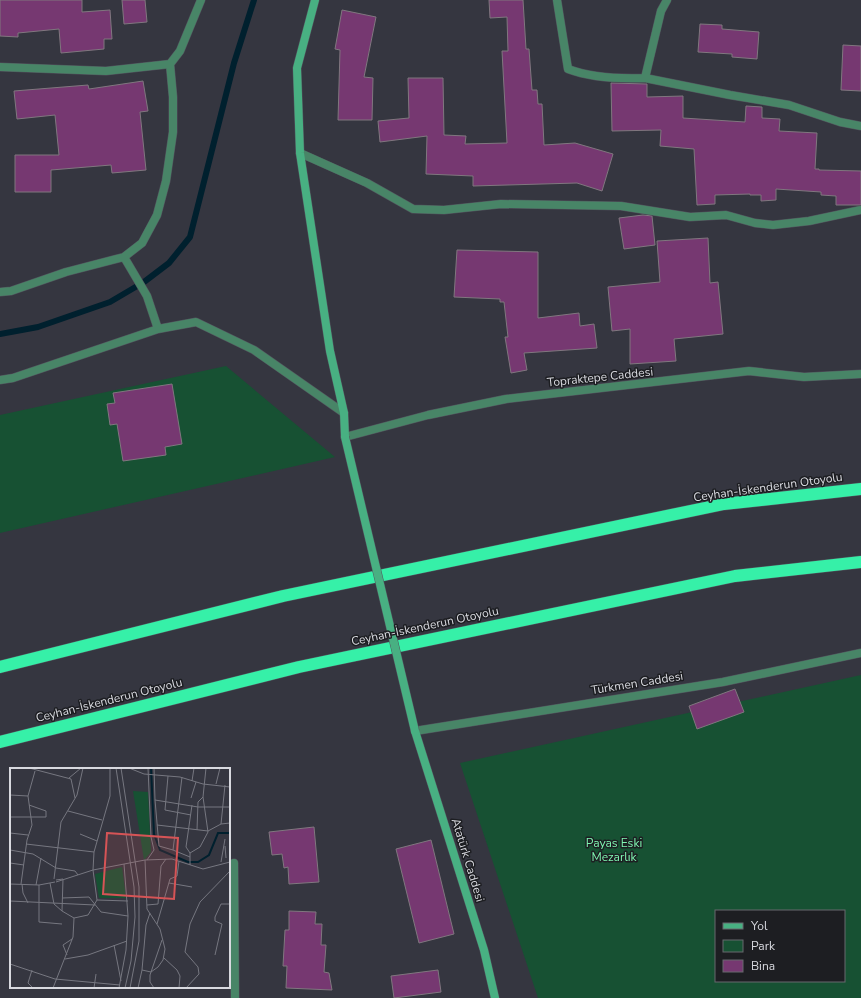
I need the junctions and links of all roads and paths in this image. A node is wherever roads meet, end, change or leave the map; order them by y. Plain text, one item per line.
1 (201, 0) edge
2 (315, 0) edge
3 (557, 0) edge
4 (667, 0) edge
5 (170, 64) junction
6 (0, 66) edge
7 (645, 78) junction
8 (861, 126) edge
9 (300, 153) junction
10 (861, 210) edge
11 (124, 257) junction
12 (0, 292) edge
13 (158, 329) junction
14 (861, 374) edge
15 (0, 380) edge
16 (344, 413) junction
17 (345, 437) junction
18 (861, 489) edge
19 (861, 562) edge
20 (861, 653) edge
21 (0, 667) edge
22 (415, 731) junction
23 (0, 742) edge
24 (234, 863) dead end
25 (235, 998) edge
26 (495, 998) edge

1 - 5 street
2 - 9 street, Atatürk Caddesi
3 - 7 street
4 - 7 street
5 - 6 street
5 - 11 street
7 - 8 street
9 - 10 street
9 - 16 street, Atatürk Caddesi
11 - 12 street
11 - 13 street
13 - 15 street
13 - 16 street
14 - 17 street, Topraktepe Caddesi
16 - 17 street, Atatürk Caddesi
17 - 22 street, Atatürk Caddesi, bridge
18 - 21 highway, Ceyhan-İskenderun Otoyolu
19 - 23 highway, Ceyhan-İskenderun Otoyolu
20 - 22 street, Türkmen Caddesi
22 - 26 street, Atatürk Caddesi
24 - 25 street

